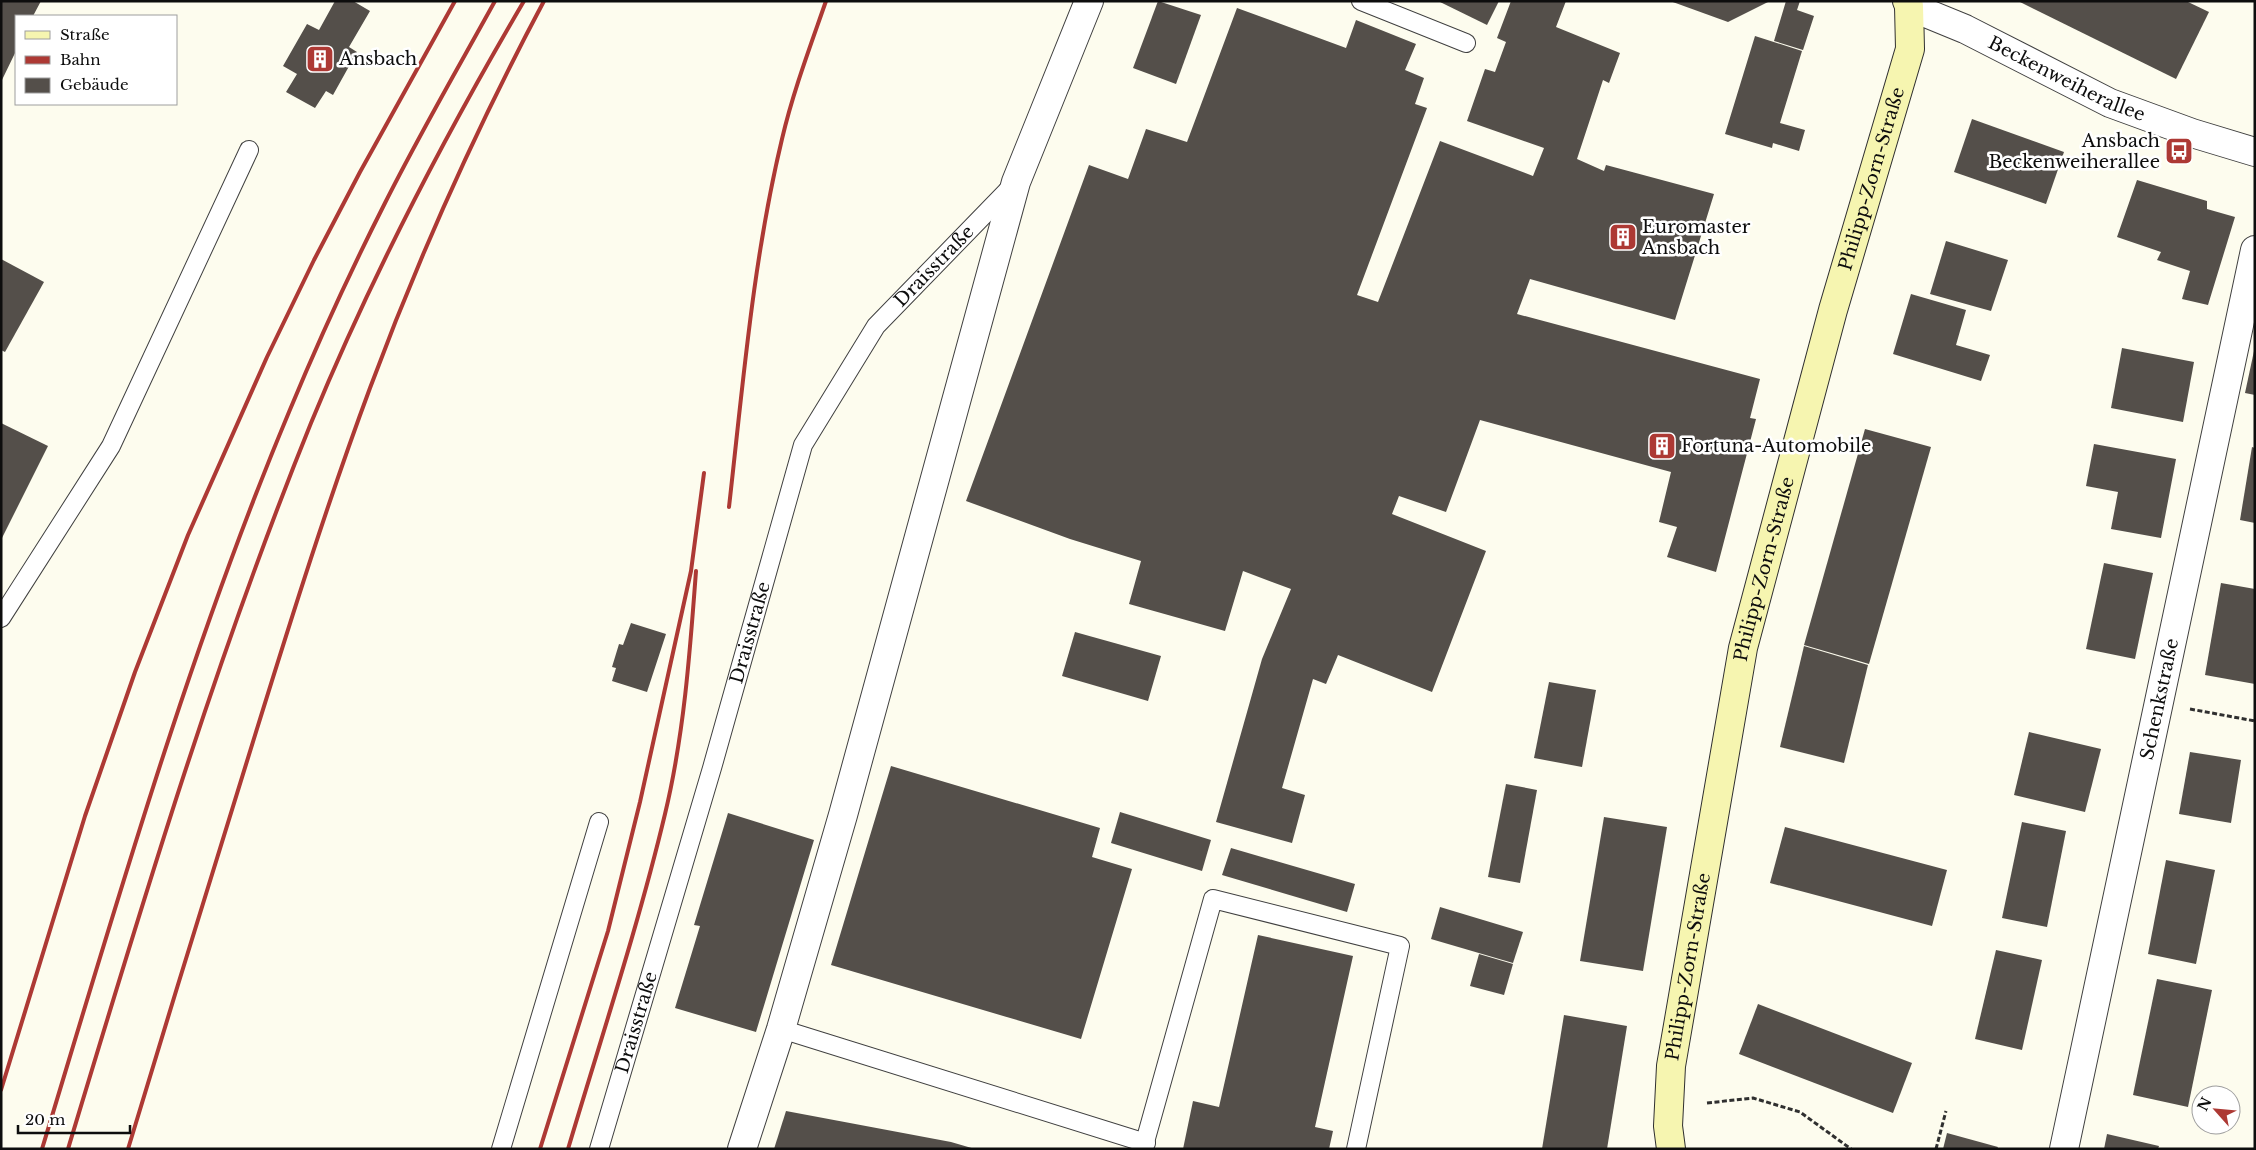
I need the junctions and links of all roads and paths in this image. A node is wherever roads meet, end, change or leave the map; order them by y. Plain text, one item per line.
1 (1089, 1) edge
2 (1361, 1) edge
3 (1908, 3) edge
4 (1466, 43) dead end
5 (249, 150) dead end
6 (2255, 152) edge
7 (1016, 182) junction
8 (2255, 250) edge
9 (1, 618) edge
10 (2158, 703) junction
11 (2255, 721) edge
12 (599, 822) dead end
13 (781, 1029) junction
14 (1707, 1103) dead end
15 (1946, 1111) dead end
16 (1145, 1146) edge
17 (501, 1149) edge
18 (599, 1149) edge
19 (742, 1149) edge
20 (1356, 1149) edge
21 (1671, 1149) edge
22 (1851, 1149) edge
23 (1936, 1149) edge
24 (2064, 1149) edge

1 - 7 street, Draisstraße
2 - 4 lane
3 - 6 street, Beckenweiherallee
3 - 21 main road, Philipp-Zorn-Straße
5 - 9 lane
7 - 13 street, Draisstraße
7 - 18 lane, Draisstraße
8 - 10 street, Schenkstraße
10 - 11 path
10 - 24 street, Schenkstraße
12 - 17 lane
13 - 16 lane
13 - 19 street, Draisstraße
14 - 22 path
15 - 23 path
16 - 20 lane

